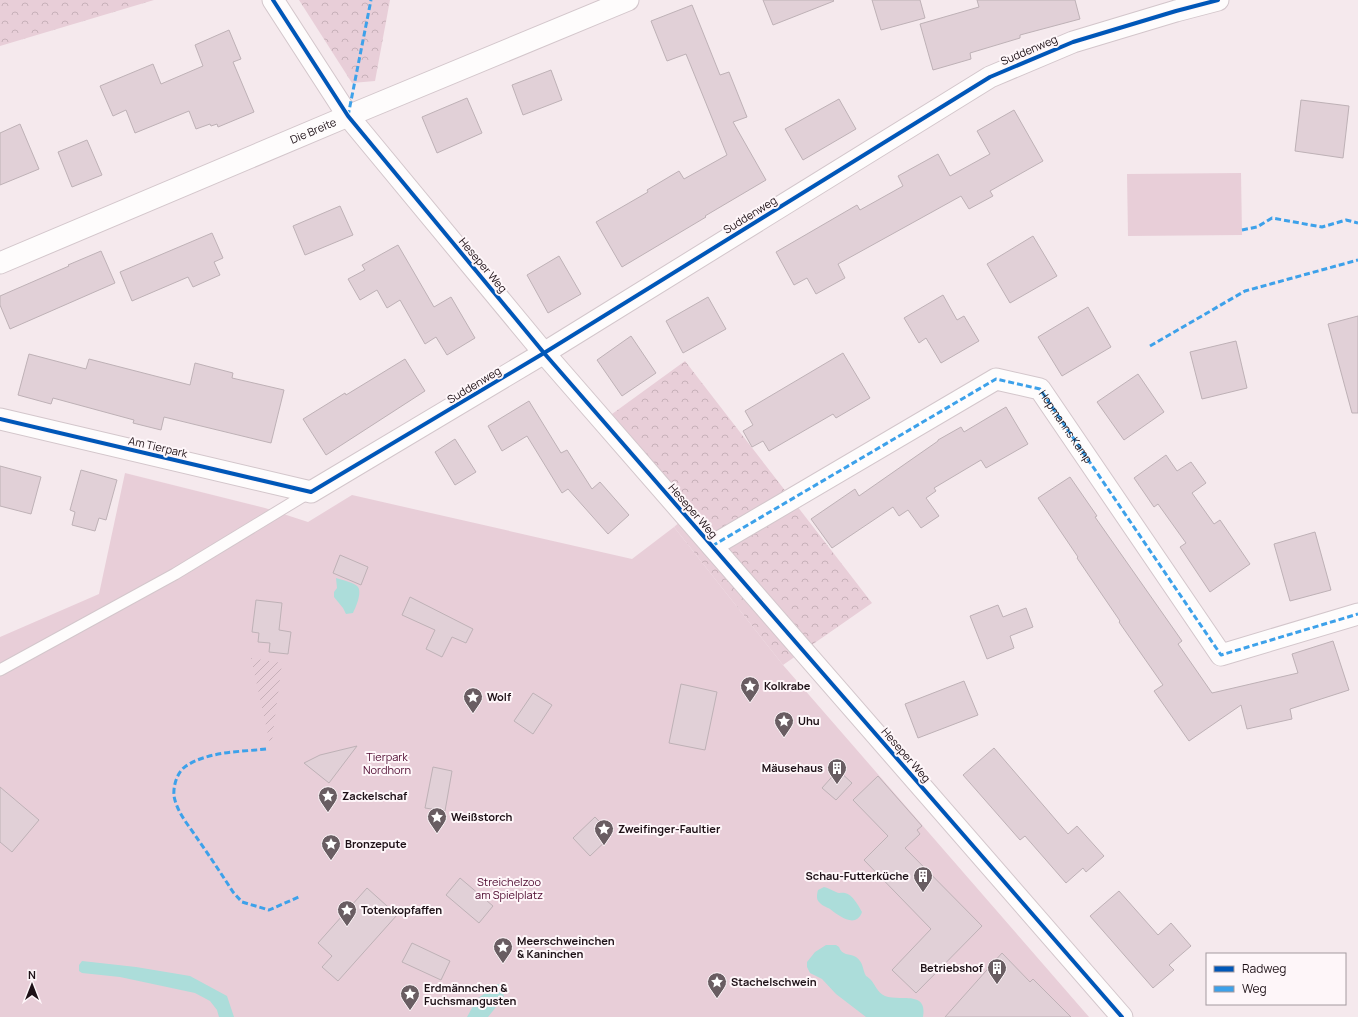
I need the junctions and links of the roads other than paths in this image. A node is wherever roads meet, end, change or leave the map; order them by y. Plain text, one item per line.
1 (273, 0) edge
2 (628, 0) edge
3 (1218, 0) edge
4 (348, 116) junction
5 (0, 263) edge
6 (544, 353) junction
7 (0, 419) edge
8 (311, 492) junction
9 (712, 546) junction
10 (1358, 614) edge
11 (0, 670) edge
12 (1122, 1017) edge

1 - 4 street, Heseper Weg
2 - 4 street, Die Breite
3 - 6 street, Suddenweg
4 - 5 street, Die Breite
4 - 6 street, Heseper Weg
6 - 8 street, Suddenweg
6 - 9 street, Heseper Weg
7 - 8 street, Am Tierpark
8 - 11 lane
9 - 10 street, Hopmanns Kamp
9 - 12 street, Heseper Weg

